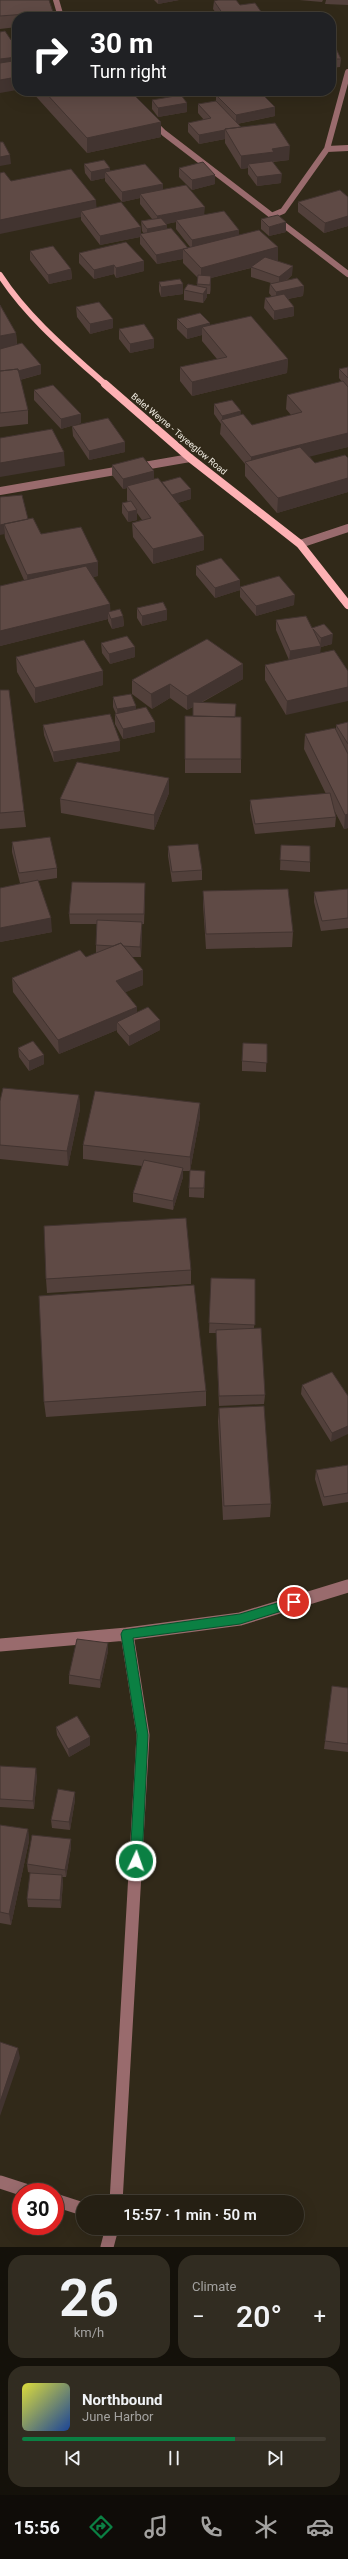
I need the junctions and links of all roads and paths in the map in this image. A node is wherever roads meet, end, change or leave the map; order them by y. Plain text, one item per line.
1 (56, 0) edge
2 (60, 12) edge
3 (348, 72) edge
4 (148, 116) edge
5 (348, 148) edge
6 (327, 149) junction
7 (271, 216) junction
8 (0, 274) edge
9 (348, 274) edge
10 (190, 458) junction
11 (0, 491) edge
12 (348, 528) edge
13 (300, 544) junction
14 (348, 605) edge
15 (348, 1586) edge
16 (127, 1634) junction
17 (0, 1645) edge
18 (0, 2182) edge
19 (12, 2186) edge
20 (116, 2195) edge
21 (64, 2203) edge
22 (76, 2207) edge
23 (110, 2235) edge
24 (107, 2247) edge

1 - 2 street
3 - 6 street
4 - 7 street
5 - 6 street
6 - 7 street
7 - 9 street
8 - 10 main road, Belet Weyne - Tayeeglow Road
10 - 11 street
10 - 13 main road, Belet Weyne - Tayeeglow Road
12 - 13 street
13 - 14 main road, Belet Weyne - Tayeeglow Road
15 - 16 street
16 - 17 street
16 - 20 street
18 - 19 street
21 - 22 street
23 - 24 street

